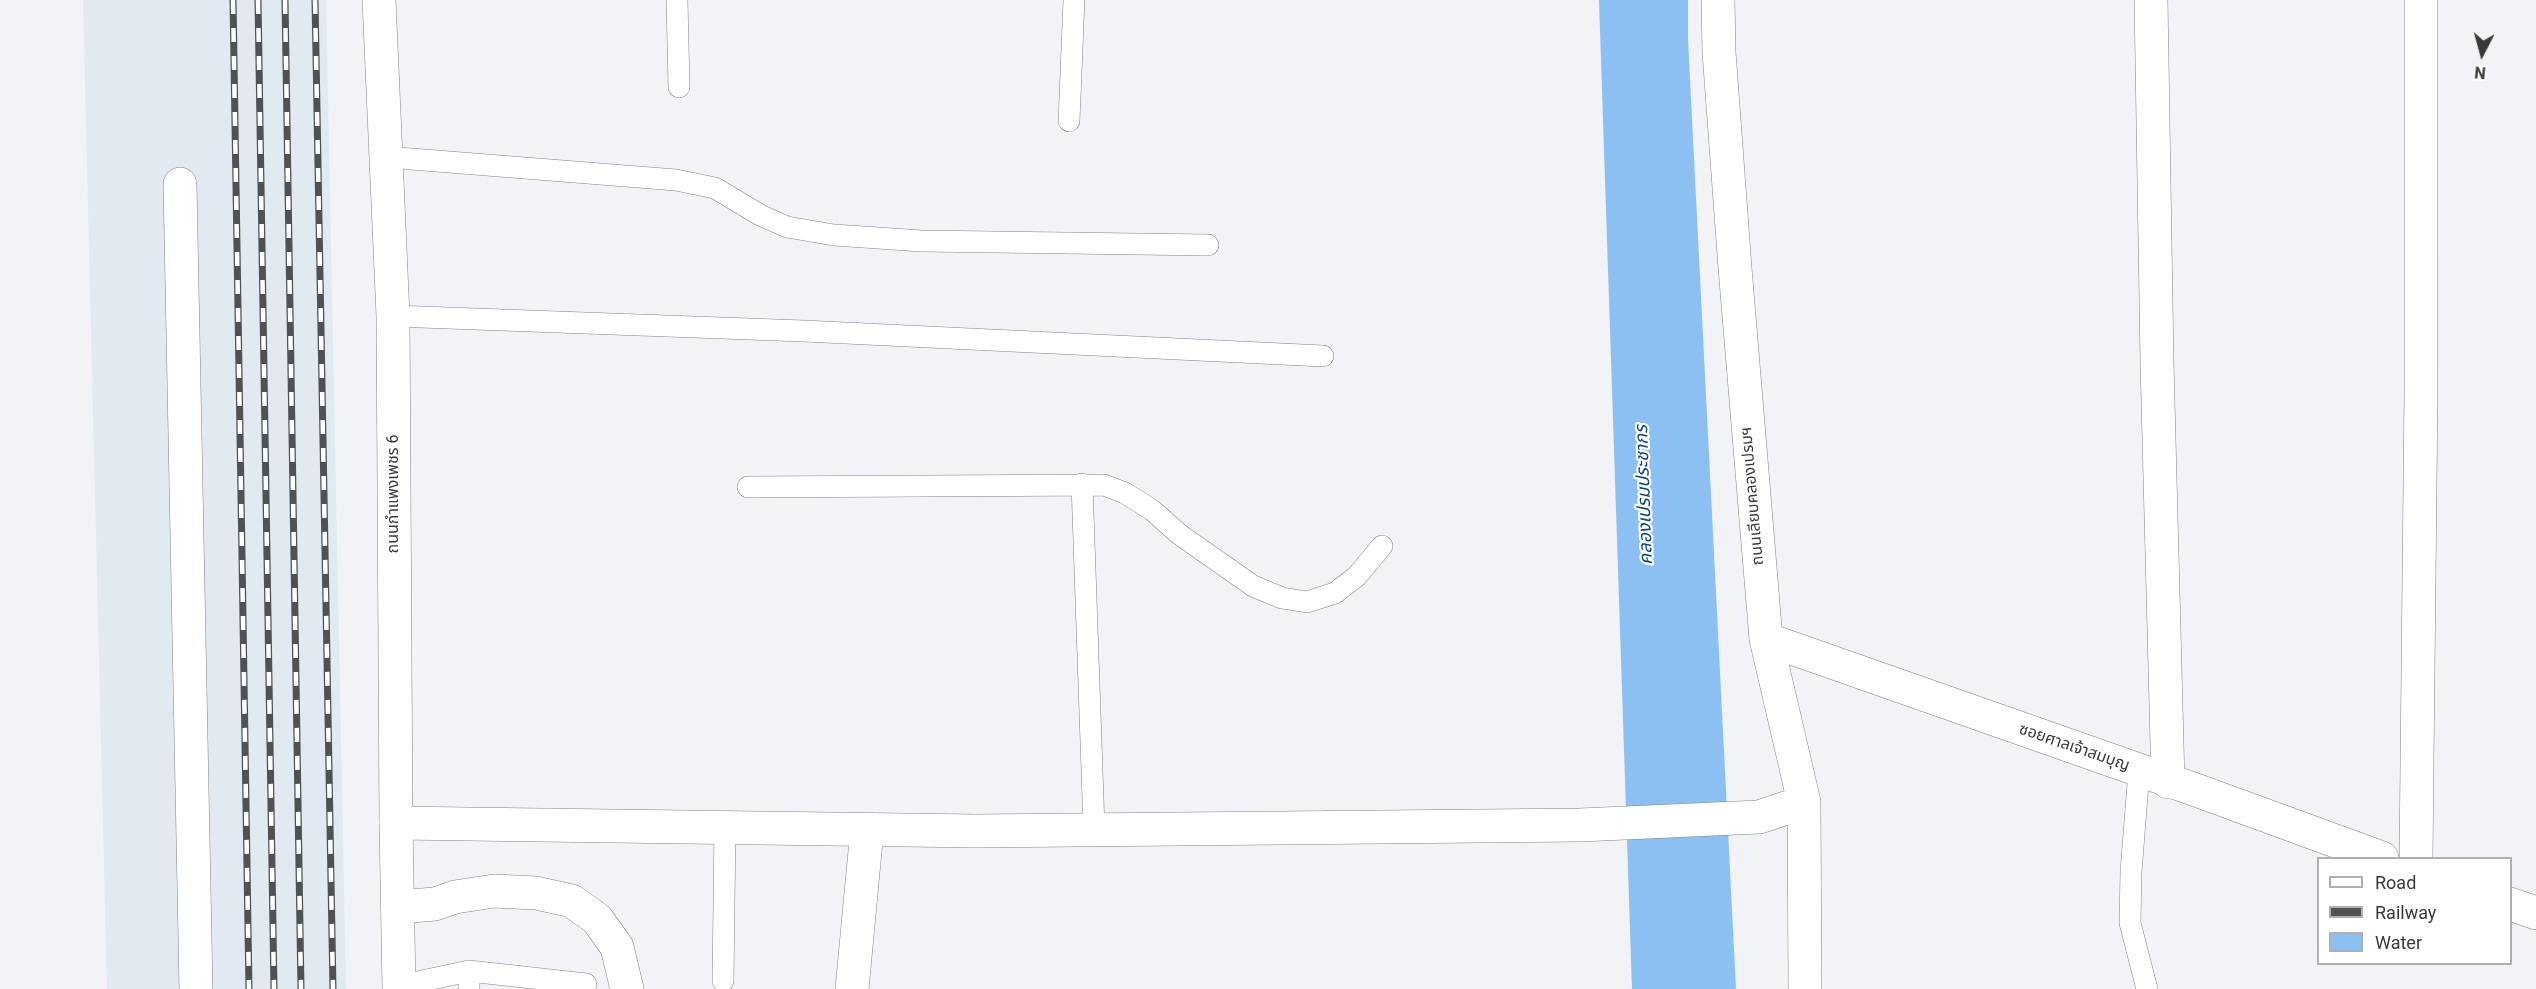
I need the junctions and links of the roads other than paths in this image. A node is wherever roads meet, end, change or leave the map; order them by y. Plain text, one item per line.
1 (379, 0) edge
2 (677, 0) edge
3 (1074, 0) edge
4 (1718, 0) edge
5 (2151, 0) edge
6 (2421, 0) edge
7 (679, 87) dead end
8 (1069, 121) dead end
9 (386, 157) junction
10 (180, 184) dead end
11 (1208, 245) dead end
12 (393, 316) junction
13 (1323, 356) dead end
14 (1082, 484) junction
15 (748, 487) dead end
16 (1382, 546) dead end
17 (1766, 639) junction
18 (2154, 776) junction
19 (1803, 802) junction
20 (396, 824) junction
21 (725, 828) junction
22 (1094, 828) junction
23 (867, 830) junction
24 (2379, 857) edge
25 (2416, 857) edge
26 (2512, 904) edge
27 (398, 907) junction
28 (2536, 913) edge
29 (469, 980) edge
30 (723, 981) dead end
31 (586, 984) dead end
32 (399, 988) edge
33 (196, 989) edge
34 (627, 989) edge
35 (852, 989) edge
36 (1805, 989) edge
37 (2147, 989) edge

1 - 9 street, ถนนกำแพงเพชร 6
2 - 7 lane
3 - 8 lane
4 - 17 street, ถนนเลียบคลองเปรมฯ
5 - 18 street
6 - 25 street
9 - 11 lane
9 - 12 street, ถนนกำแพงเพชร 6
10 - 33 street
12 - 13 lane
12 - 20 street, ถนนกำแพงเพชร 6
14 - 15 lane
14 - 16 lane
14 - 22 lane
17 - 18 street, ซอยศาลเจ้าสมบุญ
17 - 19 street, ถนนเลียบคลองเปรมฯ
18 - 24 street, ซอยศาลเจ้าสมบุญ
18 - 37 lane
19 - 22 street
19 - 36 street, ถนนเลียบคลองเปรมฯ
20 - 21 street
20 - 27 street, ถนนกำแพงเพชร 6
21 - 23 street
21 - 30 lane
22 - 23 street
23 - 35 street
26 - 28 street
27 - 32 street, ถนนกำแพงเพชร 6
27 - 34 street
29 - 31 lane
29 - 32 lane

